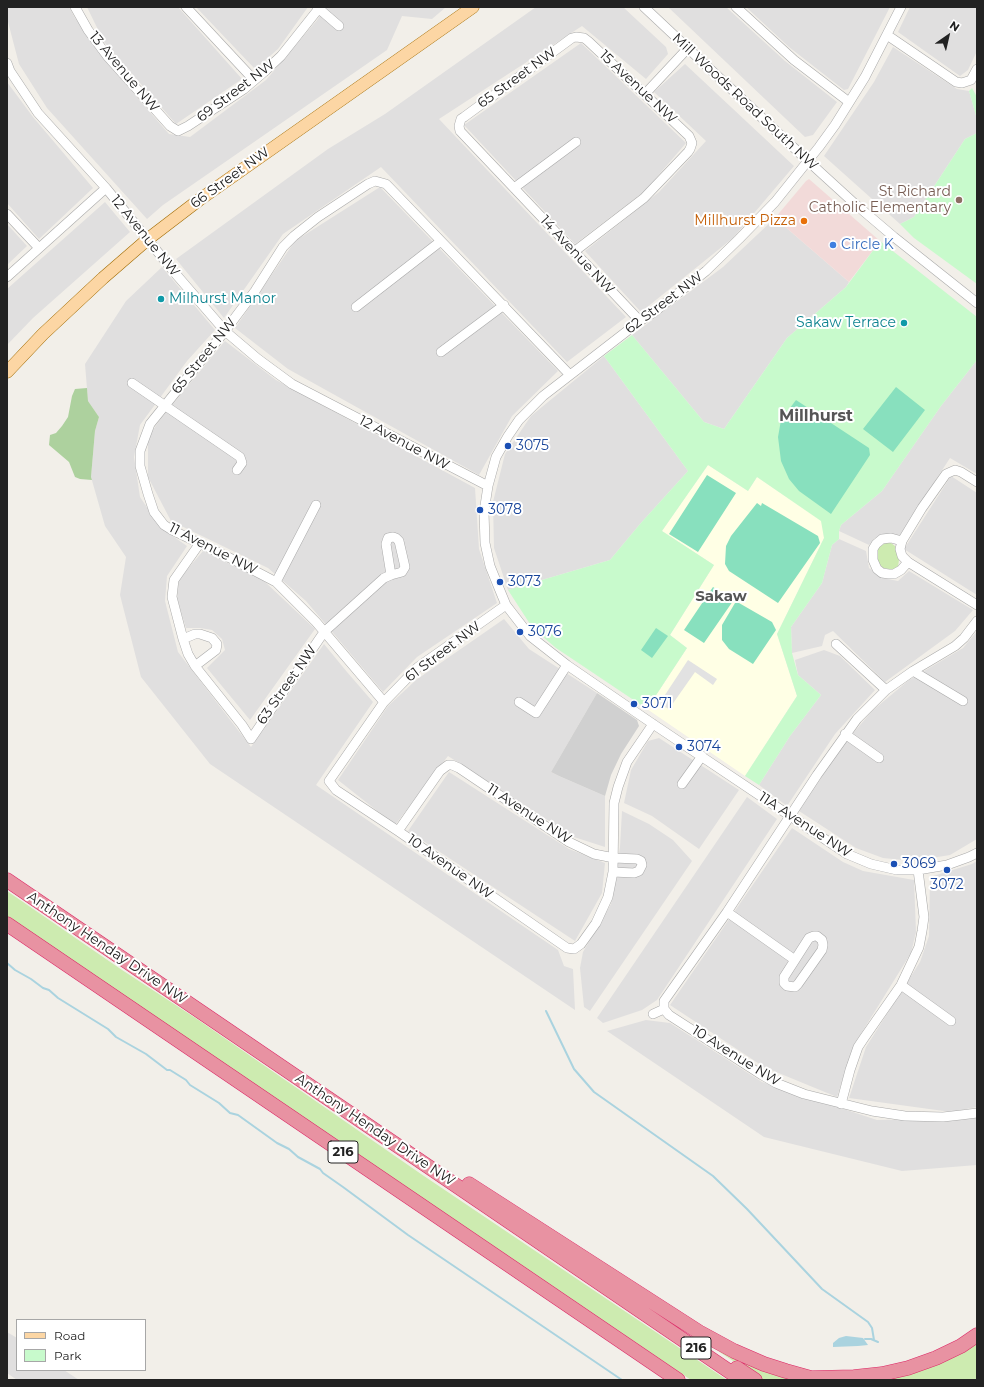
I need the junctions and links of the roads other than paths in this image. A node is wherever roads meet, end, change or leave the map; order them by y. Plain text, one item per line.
1 (75, 7) edge
2 (186, 7) edge
3 (473, 7) edge
4 (644, 7) edge
5 (736, 7) edge
6 (901, 7) edge
7 (319, 8) edge
8 (339, 26) dead end
9 (887, 35) junction
10 (579, 37) joint
11 (688, 48) junction
12 (8, 69) edge
13 (977, 69) edge
14 (254, 80) junction
15 (645, 94) junction
16 (850, 102) junction
17 (459, 124) joint
18 (178, 130) joint
19 (576, 142) dead end
20 (808, 162) junction
21 (106, 188) junction
22 (514, 188) junction
23 (7, 214) edge
24 (148, 239) junction
25 (441, 241) junction
26 (275, 242) dead end
27 (283, 247) junction
28 (39, 248) junction
29 (575, 251) junction
30 (7, 277) edge
31 (977, 303) edge
32 (504, 305) junction
33 (356, 307) dead end
34 (640, 321) junction
35 (225, 331) junction
36 (441, 352) dead end
37 (7, 372) edge
38 (570, 374) junction
39 (132, 383) dead end
40 (164, 405) junction
41 (140, 466) joint
42 (237, 470) dead end
43 (977, 482) edge
44 (488, 486) junction
45 (316, 505) dead end
46 (902, 541) junction
47 (200, 543) junction
48 (906, 560) junction
49 (390, 575) dead end
50 (276, 582) junction
51 (506, 605) junction
52 (977, 605) edge
53 (977, 621) edge
54 (324, 632) junction
55 (183, 639) junction
56 (836, 644) dead end
57 (567, 665) junction
58 (195, 666) junction
59 (913, 671) junction
60 (886, 690) junction
61 (963, 701) dead end
62 (384, 702) junction
63 (519, 702) dead end
64 (653, 724) junction
65 (845, 734) junction
66 (702, 756) junction
67 (879, 758) dead end
68 (329, 781) joint
69 (682, 784) dead end
70 (790, 816) junction
71 (398, 831) junction
72 (977, 852) edge
73 (614, 858) junction
74 (918, 870) junction
75 (613, 872) junction
76 (7, 880) edge
77 (727, 912) junction
78 (7, 924) edge
79 (794, 960) junction
80 (901, 985) junction
81 (664, 1009) junction
82 (653, 1014) dead end
83 (951, 1021) dead end
84 (841, 1104) junction
85 (977, 1112) edge
86 (406, 1152) junction
87 (649, 1316) junction
88 (977, 1335) edge
89 (678, 1380) edge
90 (742, 1380) edge
91 (755, 1380) edge

1 - 18 street, 13 Avenue NW
2 - 14 street
3 - 24 main road, 66 Street NW
4 - 11 street, Mill Woods Road South NW
5 - 16 street
6 - 9 street, 62 Street NW
7 - 8 street, 69 Street NW
7 - 14 street, 69 Street NW
9 - 13 street
9 - 16 street, 62 Street NW
10 - 15 street, 15 Avenue NW
10 - 17 street, 65 Street NW
11 - 15 street
11 - 20 street, Mill Woods Road South NW
12 - 21 street, 12 Avenue NW
14 - 18 street, 69 Street NW
15 - 29 street, 15 Avenue NW
16 - 20 street, 62 Street NW
17 - 22 street, 14 Avenue NW
19 - 22 street
20 - 31 street, Mill Woods Road South NW
20 - 34 street, 62 Street NW
21 - 24 street, 12 Avenue NW
21 - 28 street
22 - 29 street, 14 Avenue NW
23 - 28 street
24 - 35 street, 12 Avenue NW
24 - 37 main road, 66 Street NW
25 - 27 street, 65 Street NW
25 - 32 street
25 - 33 street
26 - 27 street
27 - 35 street, 65 Street NW
28 - 30 street
29 - 34 street, 14 Avenue NW
32 - 36 street
32 - 38 street
34 - 38 street, 62 Street NW
35 - 40 street, 65 Street NW
35 - 44 street, 12 Avenue NW
38 - 44 street, 62 Street NW
39 - 40 street, 65 Street NW
40 - 41 street, 65 Street NW
40 - 42 street, 65 Street NW
41 - 47 street, 11 Avenue NW
43 - 46 street
44 - 51 street, 62 Street NW
45 - 50 street
46 - 48 street
46 - 48 street
47 - 50 street, 11 Avenue NW
47 - 55 street
48 - 52 street
49 - 54 street
50 - 54 street, 11 Avenue NW
51 - 57 street, 11A Avenue NW
51 - 62 street, 61 Street NW
53 - 59 street
54 - 58 street, 63 Street NW
54 - 62 street, 11 Avenue NW
55 - 58 street
55 - 58 street
56 - 60 street
57 - 63 street
57 - 64 street, 11A Avenue NW
59 - 60 street
59 - 61 street
60 - 65 street
62 - 68 street, 61 Street NW
64 - 66 street, 11A Avenue NW
64 - 73 street
65 - 67 street
65 - 70 street
66 - 69 street
66 - 70 street, 11A Avenue NW
68 - 71 street, 10 Avenue NW
70 - 74 street, 11A Avenue NW
70 - 77 street
71 - 73 street, 11 Avenue NW
71 - 75 street, 10 Avenue NW
72 - 74 street, 11A Avenue NW
73 - 75 street
73 - 75 street, 11 Avenue NW
74 - 80 street
76 - 86 highway, Anthony Henday Drive NW / 216
77 - 79 street
77 - 81 street
78 - 89 highway, 216
79 - 79 street
80 - 83 street
80 - 84 street
81 - 82 street
81 - 84 street, 10 Avenue NW
84 - 85 street, 10 Avenue NW
86 - 87 highway, Anthony Henday Drive NW / 216
86 - 88 highway
87 - 90 highway, Anthony Henday Drive NW / 216
87 - 91 highway

